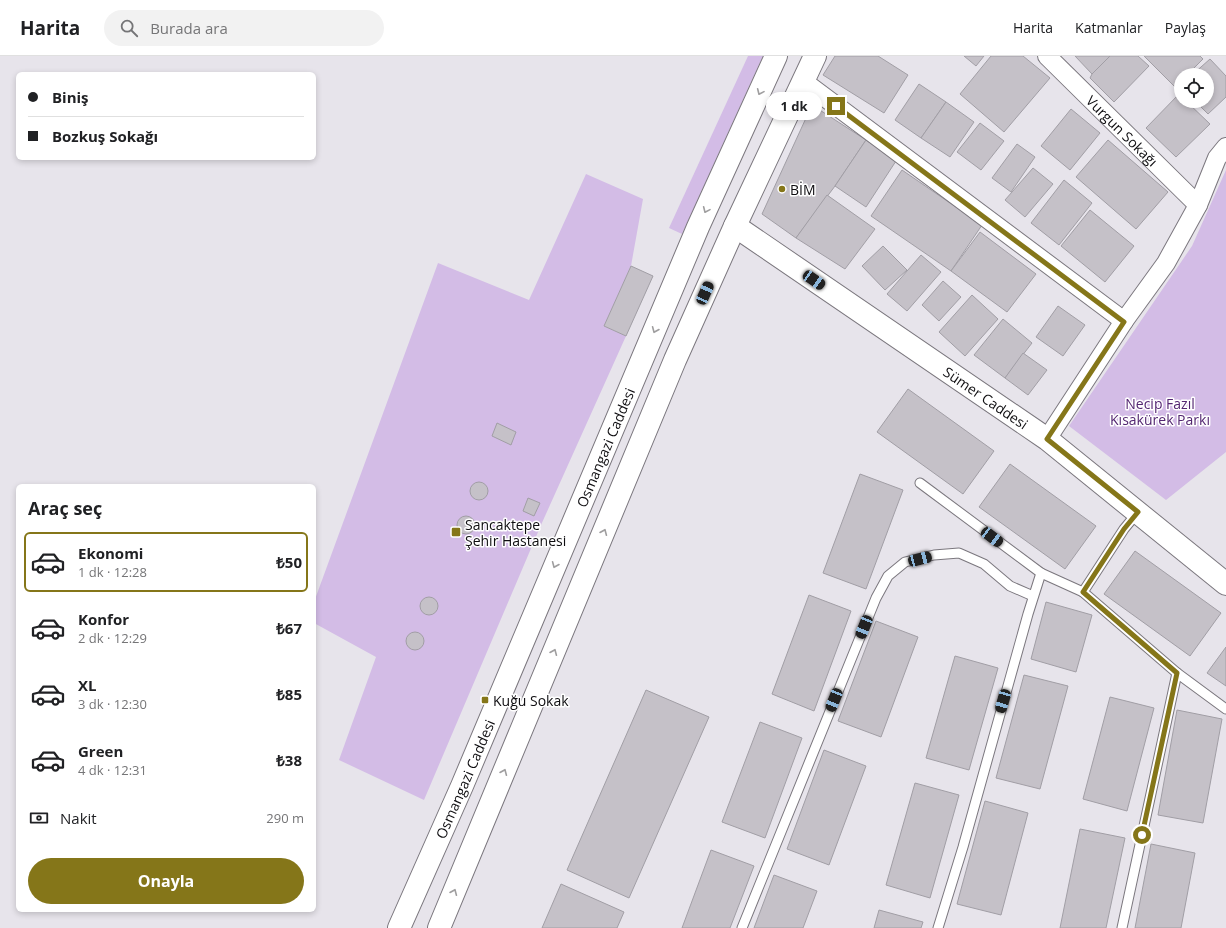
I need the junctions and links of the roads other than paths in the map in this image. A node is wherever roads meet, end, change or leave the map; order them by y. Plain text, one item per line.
1 (776, 56) edge
2 (815, 56) edge
3 (1047, 56) edge
4 (803, 81) junction
5 (1226, 147) edge
6 (1198, 205) junction
7 (735, 226) junction
8 (1124, 322) junction
9 (1047, 439) junction
10 (920, 483) dead end
11 (1138, 512) junction
12 (1041, 573) junction
13 (1226, 584) edge
14 (1083, 592) junction
15 (1033, 596) junction
16 (1177, 673) junction
17 (1226, 709) edge
18 (399, 928) edge
19 (439, 928) edge
20 (742, 928) edge
21 (938, 928) edge
22 (1122, 928) edge

1 -> 18 main road, Osmangazi Caddesi
2 - 4 main road
3 - 6 street, Vurgun Sokağı
4 - 7 main road
4 - 8 street
5 - 6 street
6 - 8 street
7 - 9 main road, Sümer Caddesi
19 -> 7 main road
8 - 9 street
9 - 11 main road, Sümer Caddesi
10 - 12 lane
11 - 13 main road, Sümer Caddesi
11 - 14 lane
12 - 14 lane
12 - 15 lane
14 - 16 lane
15 - 20 lane
15 - 21 lane
16 - 17 lane
16 - 22 lane

